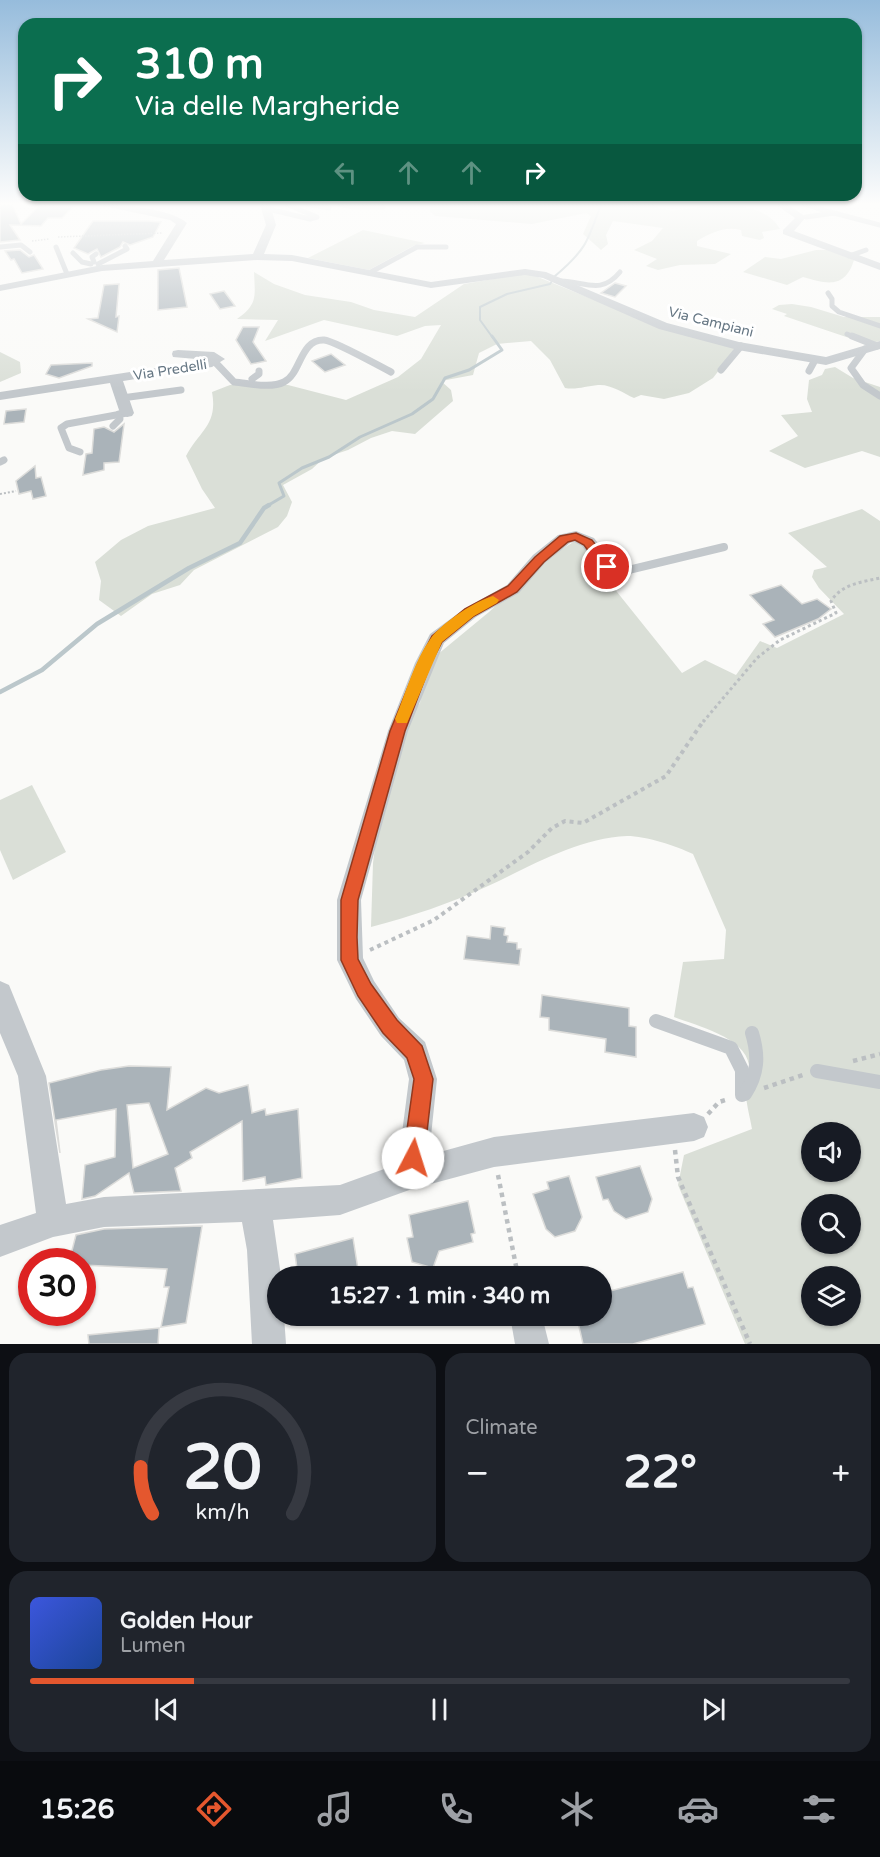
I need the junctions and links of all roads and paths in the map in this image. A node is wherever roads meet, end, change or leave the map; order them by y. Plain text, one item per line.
1 (64, 267) edge
2 (88, 267) edge
3 (343, 267) edge
4 (381, 267) edge
5 (620, 272) dead end
6 (369, 273) junction
7 (67, 274) junction
8 (561, 281) junction
9 (0, 288) edge
10 (828, 293) dead end
11 (880, 326) edge
12 (847, 334) dead end
13 (741, 346) junction
14 (874, 346) edge
15 (178, 354) dead end
16 (815, 360) junction
17 (215, 362) junction
18 (721, 370) dead end
19 (259, 371) dead end
20 (809, 371) dead end
21 (391, 372) dead end
22 (115, 378) junction
23 (249, 381) junction
24 (181, 390) dead end
25 (0, 396) edge
26 (880, 396) edge
27 (122, 398) junction
28 (123, 413) junction
29 (113, 426) dead end
30 (80, 452) dead end
31 (16, 491) dead end
32 (0, 494) edge
33 (724, 547) dead end
34 (607, 567) joint
35 (880, 578) edge
36 (350, 960) junction
37 (0, 994) edge
38 (656, 1021) dead end
39 (752, 1033) dead end
40 (816, 1071) joint
41 (880, 1082) edge
42 (743, 1095) junction
43 (684, 1129) junction
44 (496, 1166) dead end
45 (412, 1174) junction
46 (255, 1206) junction
47 (53, 1222) junction
48 (0, 1241) edge
49 (516, 1266) edge
50 (528, 1326) edge
51 (269, 1344) edge
52 (532, 1344) edge
53 (750, 1344) edge

1 - 7 lane
2 - 7 street, Via Campiani
3 - 6 street, Via Campiani
4 - 6 lane
5 - 8 lane
6 - 8 street, Via Campiani
7 - 9 street, Via Campiani
8 - 13 street, Via Campiani
10 - 11 lane
12 - 14 lane
13 - 16 street, Via Campiani
13 - 18 lane
14 - 16 street, Via Campiani
14 - 26 lane
15 - 17 street, Via Predelli
16 - 20 lane
17 - 22 street, Via Predelli
17 - 23 lane
19 - 23 lane
21 - 23 lane
22 - 25 street, Via Predelli
22 - 27 street, Via Predelli
24 - 27 lane
27 - 28 street, Via Predelli
28 - 29 lane
28 - 30 lane
31 - 32 path
33 - 34 lane
34 - 36 street
35 - 36 path
36 - 45 street
37 - 47 street
38 - 42 lane
39 - 42 lane
40 - 41 lane
40 - 42 path
42 - 43 path
43 - 45 street
43 - 53 path
44 - 49 path
45 - 46 street
46 - 47 street
46 - 51 street
47 - 48 street
50 - 52 street

